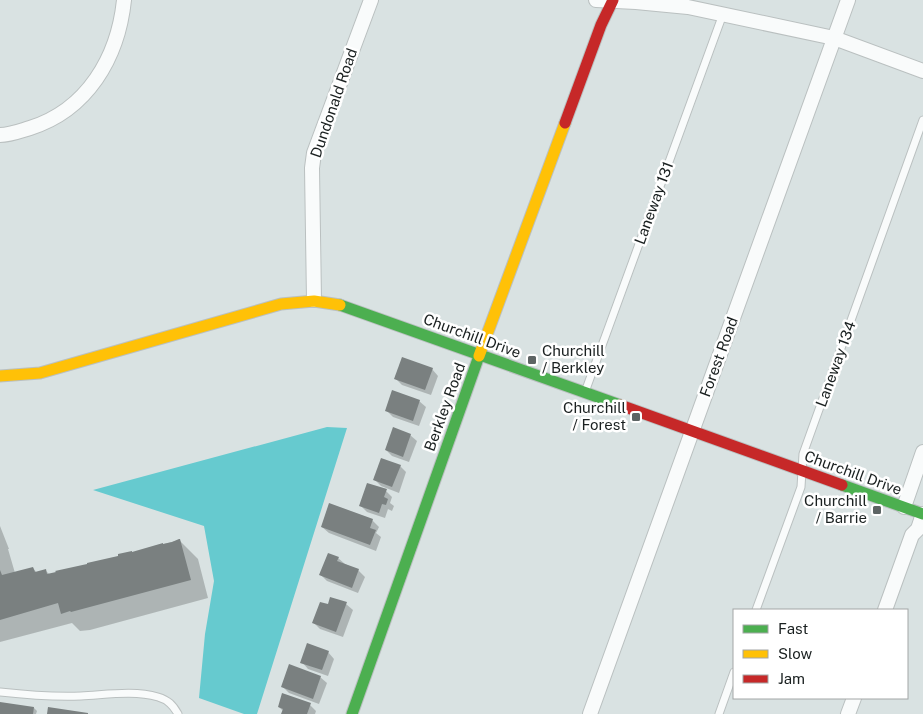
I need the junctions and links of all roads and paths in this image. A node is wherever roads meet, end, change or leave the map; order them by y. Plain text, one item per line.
1 (124, 0) edge
2 (371, 0) edge
3 (596, 0) edge
4 (848, 0) edge
5 (612, 1) edge
6 (723, 14) junction
7 (834, 38) junction
8 (923, 71) edge
9 (923, 120) edge
10 (0, 135) edge
11 (314, 300) junction
12 (479, 354) junction
13 (0, 376) edge
14 (585, 392) junction
15 (692, 431) junction
16 (923, 452) edge
17 (802, 470) junction
18 (904, 508) junction
19 (923, 514) edge
20 (756, 609) edge
21 (885, 609) edge
22 (733, 675) edge
23 (0, 692) edge
24 (854, 699) edge
25 (178, 714) edge
26 (352, 714) edge
27 (590, 714) edge
28 (719, 714) edge
29 (848, 714) edge

1 - 10 street
2 - 11 street, Dundonald Road
3 - 5 street
4 - 7 street, Forest Road
5 - 6 street
5 - 12 street, Berkley Road
6 - 7 street
6 - 14 lane, Laneway 131
7 - 8 street
7 - 15 street, Forest Road
9 - 17 lane, Laneway 134
11 - 12 street, Churchill Drive
11 - 13 street, Churchill Drive
12 - 14 street, Churchill Drive
12 - 26 street, Berkley Road
14 - 15 street, Churchill Drive
15 - 17 street, Churchill Drive
15 - 27 street, Forest Road
16 - 18 street
17 - 18 street, Churchill Drive
17 - 20 lane, Laneway 134
18 - 19 street, Churchill Drive
19 - 21 street
22 - 28 lane
23 - 25 lane
24 - 29 street

